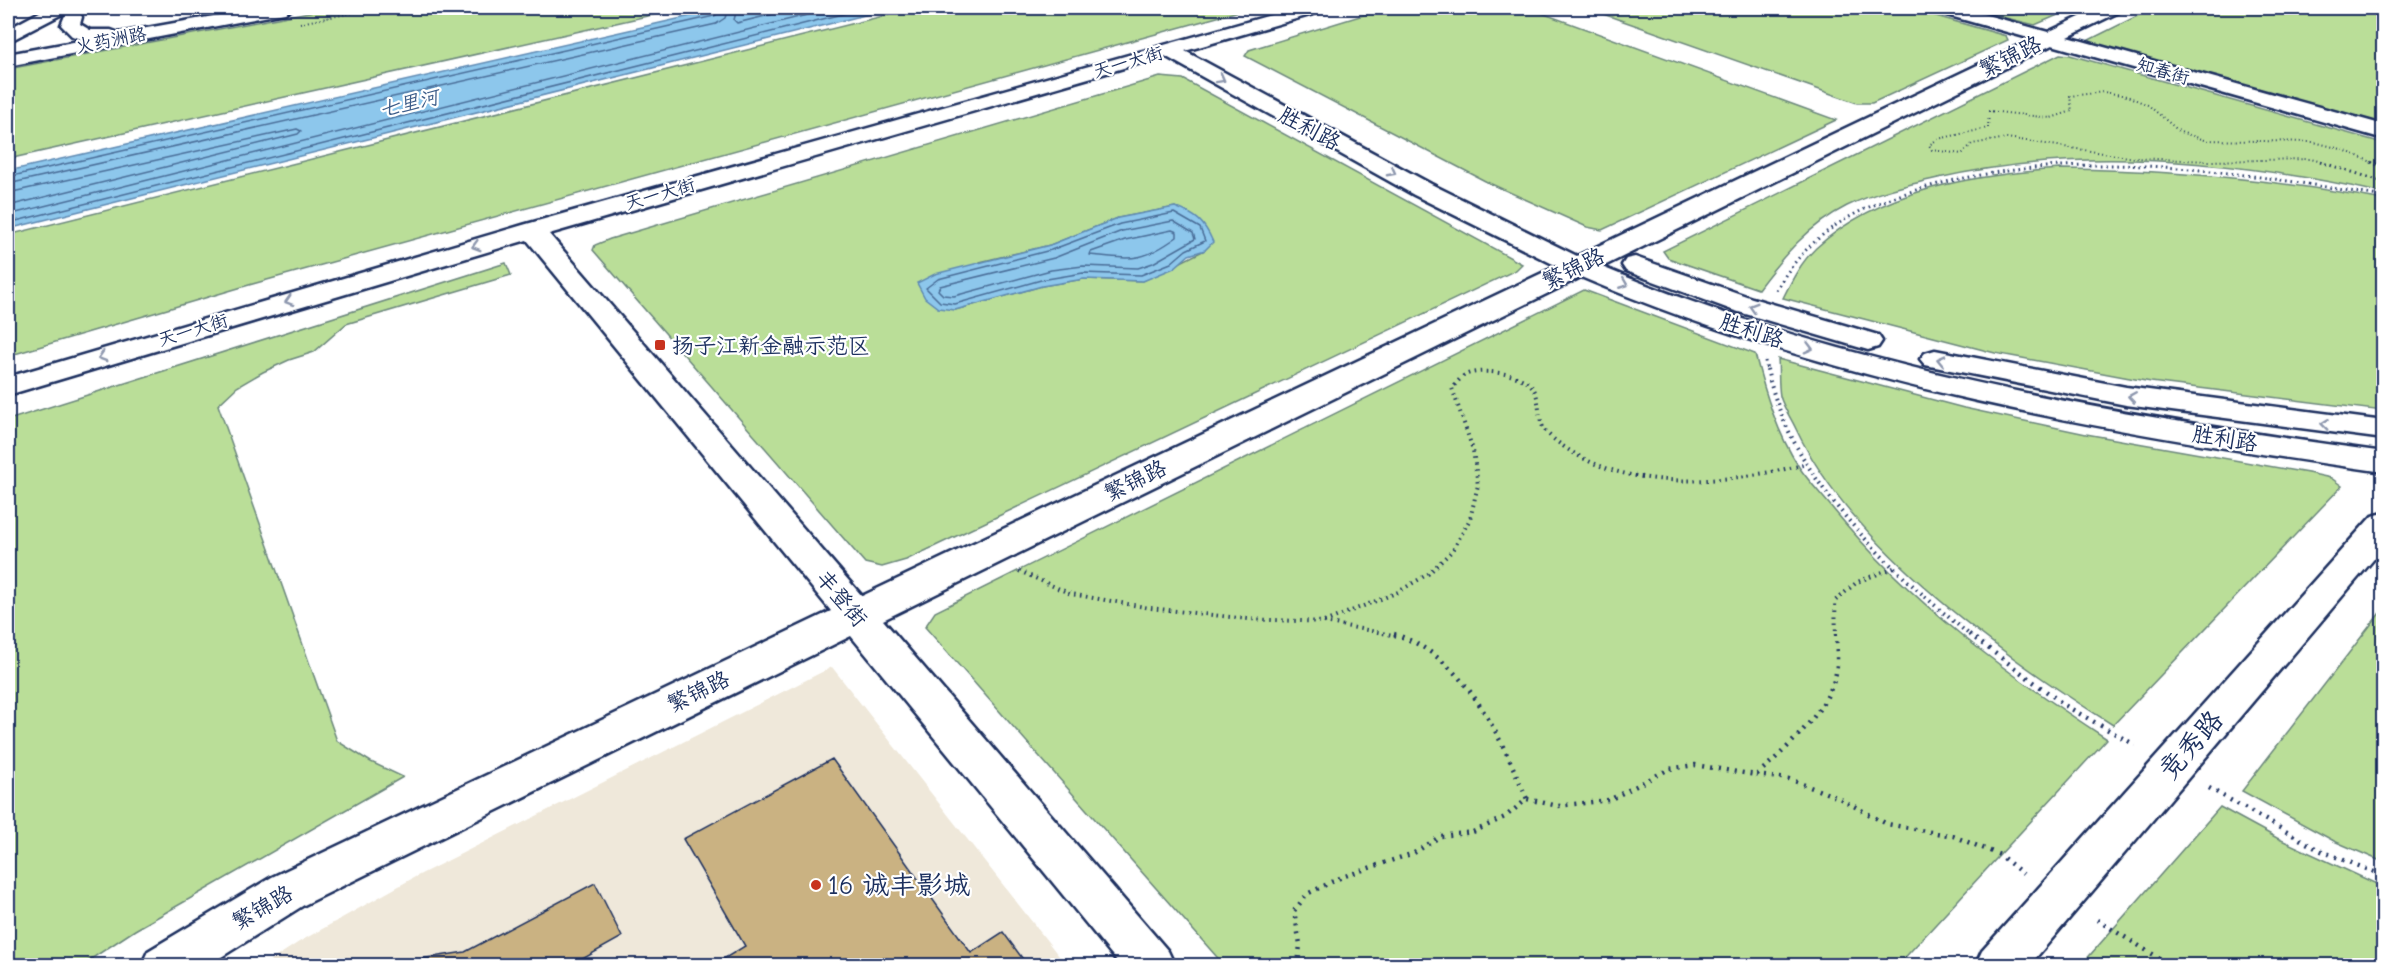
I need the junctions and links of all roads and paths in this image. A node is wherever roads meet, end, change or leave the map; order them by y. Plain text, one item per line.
1 (91, 8) edge
2 (285, 8) edge
3 (1314, 8) edge
4 (1942, 8) edge
5 (2113, 8) edge
6 (67, 12) edge
7 (170, 29) junction
8 (8, 36) edge
9 (2048, 38) junction
10 (1182, 47) junction
11 (8, 53) edge
12 (8, 60) edge
13 (2384, 132) edge
14 (2384, 168) edge
15 (2384, 182) edge
16 (2384, 197) edge
17 (532, 230) junction
18 (1591, 259) junction
19 (1773, 294) dead end
20 (1763, 354) dead end
21 (8, 386) edge
22 (2384, 430) edge
23 (2384, 462) edge
24 (1807, 464) junction
25 (2384, 524) edge
26 (1896, 567) junction
27 (1019, 571) dead end
28 (856, 614) junction
29 (1324, 622) junction
30 (2135, 745) dead end
31 (1756, 775) junction
32 (2209, 788) dead end
33 (1527, 799) junction
34 (2022, 874) dead end
35 (2384, 876) edge
36 (2097, 920) dead end
37 (165, 966) edge
38 (1151, 966) edge
39 (1298, 966) edge
40 (1999, 966) edge
41 (2172, 966) edge

1 - 6 street
2 - 7 street, 火药洲路
3 - 10 street, 天一大街
4 - 9 street, 知春街
5 - 9 street, 繁锦路
6 - 7 street
6 - 8 street
6 - 11 street
7 - 12 street, 火药洲路
9 - 13 street, 知春街
9 - 18 street, 繁锦路
10 - 17 street, 天一大街
10 - 18 street, 胜利路
14 - 15 path
16 - 19 path
17 -> 21 street, 天一大街
17 - 28 street, 丰登街
22 -> 18 street
18 -> 23 street, 胜利路
18 - 28 street, 繁锦路
20 - 24 path
24 - 26 path
24 - 29 path
25 - 40 street, 竞秀路
26 - 30 path
26 - 31 path
27 - 29 path
28 - 37 street, 繁锦路
28 - 38 street, 丰登街
29 - 33 path
31 - 33 path
31 - 34 path
32 - 35 path
33 - 39 path
36 - 41 path

